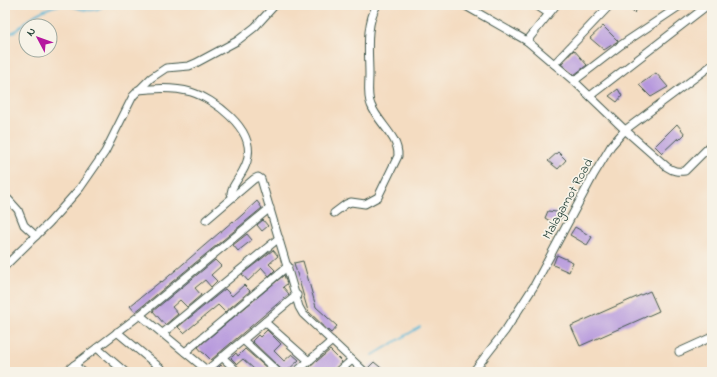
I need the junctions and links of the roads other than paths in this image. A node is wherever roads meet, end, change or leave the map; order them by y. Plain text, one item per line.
1 (275, 5) edge
2 (377, 5) edge
3 (464, 5) edge
4 (536, 5) edge
5 (556, 5) edge
6 (610, 5) edge
7 (681, 5) edge
8 (708, 5) edge
9 (548, 13) junction
10 (527, 40) junction
11 (554, 64) junction
12 (712, 65) edge
13 (574, 81) junction
14 (138, 90) junction
15 (590, 96) junction
16 (625, 130) junction
17 (712, 144) edge
18 (233, 197) junction
19 (8, 199) dead end
20 (270, 208) junction
21 (334, 213) dead end
22 (206, 220) dead end
23 (36, 236) junction
24 (279, 238) junction
25 (5, 266) edge
26 (288, 266) junction
27 (297, 296) junction
28 (140, 314) junction
29 (265, 322) junction
30 (117, 332) junction
31 (163, 333) junction
32 (712, 337) edge
33 (243, 340) junction
34 (332, 341) junction
35 (97, 348) junction
36 (185, 352) junction
37 (679, 352) dead end
38 (222, 357) junction
39 (352, 360) junction
40 (309, 361) junction
41 (74, 365) junction
42 (208, 371) edge
43 (65, 372) edge
44 (83, 372) edge
45 (125, 372) edge
46 (165, 372) edge
47 (238, 372) edge
48 (278, 372) edge
49 (296, 372) edge
50 (338, 372) edge
51 (365, 372) edge
52 (473, 372) edge

1 - 14 street
2 - 21 street
3 - 10 street
4 - 9 street
5 - 9 street
6 - 11 street
7 - 13 street
8 - 15 street
9 - 10 street
10 - 11 street
11 - 13 street
12 - 16 street, Malagamot Road
13 - 15 street
14 - 18 street
14 - 23 street
15 - 16 street
16 - 17 street
16 - 52 street, Malagamot Road
18 - 20 street
18 - 22 street
19 - 23 street
20 - 24 street
20 - 28 street
23 - 25 street
24 - 26 street
24 - 31 street
26 - 27 street
26 - 36 street
27 - 29 street
27 - 34 street
28 - 30 street
28 - 31 street
29 - 33 street
29 - 40 street
30 - 35 street
30 - 46 street
31 - 36 street
32 - 37 street
33 - 38 street
33 - 48 street
34 - 39 street
34 - 40 street
35 - 41 street
35 - 45 street
36 - 42 street
38 - 42 street
38 - 47 street
39 - 50 street
39 - 51 street
40 - 49 street
41 - 43 street
41 - 44 street

